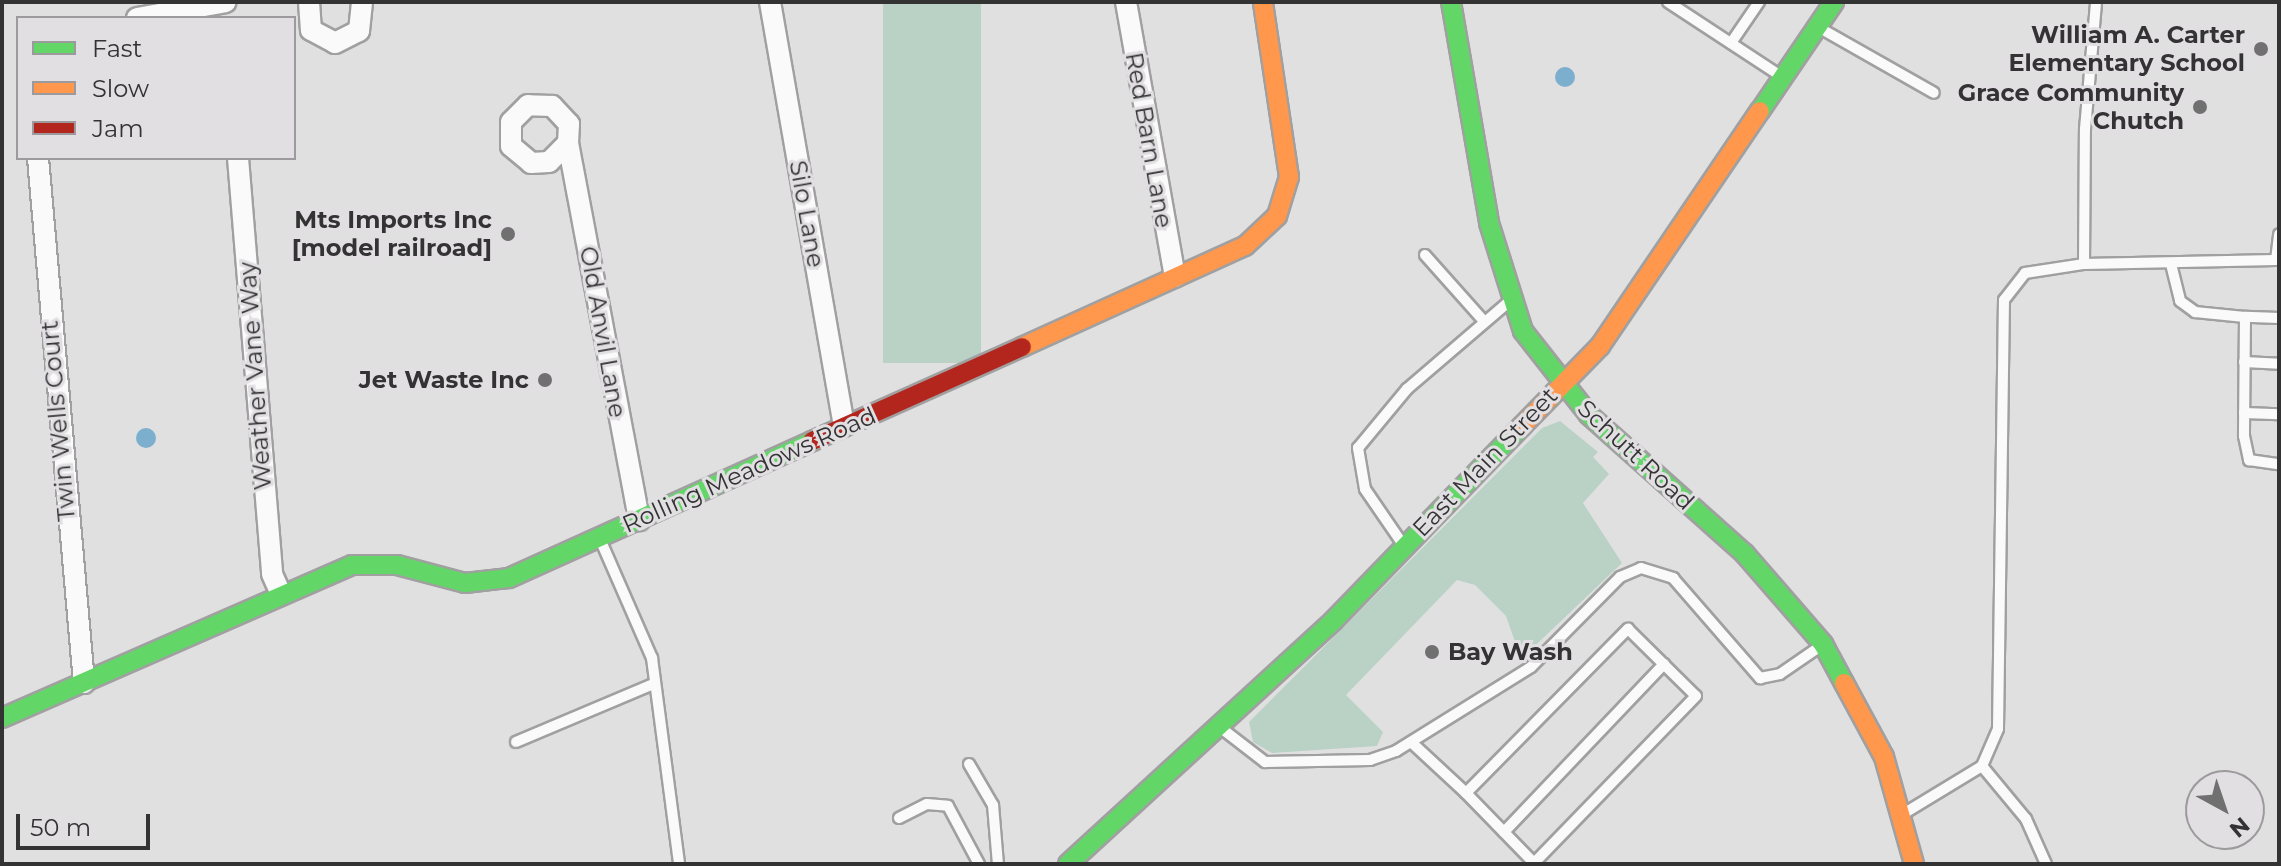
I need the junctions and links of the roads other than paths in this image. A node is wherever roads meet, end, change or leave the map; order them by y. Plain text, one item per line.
1 (226, 2) edge
2 (309, 2) edge
3 (362, 2) edge
4 (770, 2) edge
5 (1126, 2) edge
6 (1263, 2) edge
7 (1451, 2) edge
8 (1668, 2) edge
9 (1759, 2) edge
10 (1834, 2) edge
11 (2096, 2) edge
12 (148, 16) edge
13 (1817, 27) junction
14 (1731, 43) junction
15 (1784, 78) junction
16 (1934, 93) dead end
17 (568, 143) dead end
18 (38, 160) edge
19 (238, 160) edge
20 (2279, 234) edge
21 (1425, 255) dead end
22 (2277, 260) edge
23 (2084, 264) junction
24 (2171, 264) junction
25 (1175, 277) junction
26 (1511, 300) junction
27 (2245, 317) junction
28 (2279, 318) edge
29 (1483, 320) junction
30 (2244, 362) junction
31 (2279, 364) edge
32 (1561, 384) junction
33 (2244, 413) junction
34 (2279, 414) edge
35 (844, 426) junction
36 (2279, 464) edge
37 (639, 520) junction
38 (599, 538) junction
39 (1404, 546) junction
40 (280, 592) junction
41 (1823, 644) junction
42 (1664, 664) junction
43 (84, 683) junction
44 (651, 685) junction
45 (2, 718) edge
46 (1221, 728) junction
47 (516, 742) dead end
48 (1411, 742) junction
49 (969, 764) dead end
50 (1982, 766) junction
51 (1466, 793) junction
52 (1903, 814) junction
53 (899, 818) dead end
54 (1504, 832) junction
55 (679, 864) edge
56 (979, 864) edge
57 (998, 864) edge
58 (1068, 864) edge
59 (1914, 864) edge
60 (2046, 864) edge

1 - 12 street
2 - 3 street
4 - 35 street, Silo Lane
5 - 25 street, Red Barn Lane
6 - 25 street, Rolling Meadows Road
7 - 26 street, Schutt Road
8 - 14 lane
9 - 14 lane
10 - 13 street, East Main Street
11 - 23 lane
13 - 15 street, East Main Street
13 - 16 lane
14 - 15 lane
15 - 32 street, East Main Street
17 - 37 street, Old Anvil Lane
18 - 43 street, Twin Wells Court
19 - 40 street, Weather Vane Way
20 - 22 lane
21 - 29 lane
22 - 24 lane
23 - 24 lane
23 - 50 lane
24 - 27 lane
25 - 35 street, Rolling Meadows Road
26 - 29 lane
26 - 32 street, Schutt Road
27 - 28 lane
27 - 30 lane
29 - 39 lane
30 - 31 lane
30 - 33 lane
32 - 39 street, East Main Street
32 - 41 street, Schutt Road
33 - 34 lane
33 - 36 lane
35 - 37 street, Rolling Meadows Road
37 - 38 street, Rolling Meadows Road
38 - 40 street, Rolling Meadows Road
38 - 44 lane
39 - 46 street, East Main Street
40 - 43 street, Rolling Meadows Road
41 - 48 lane
41 - 52 street, Schutt Road
42 - 51 lane
42 - 54 lane
42 - 54 lane
43 - 45 street, Rolling Meadows Road
44 - 47 lane
44 - 55 lane
46 - 48 lane
46 - 58 street, East Main Street
48 - 51 lane
49 - 57 lane
50 - 52 lane
50 - 60 lane
51 - 54 lane
52 - 59 street, Schutt Road
53 - 56 lane

